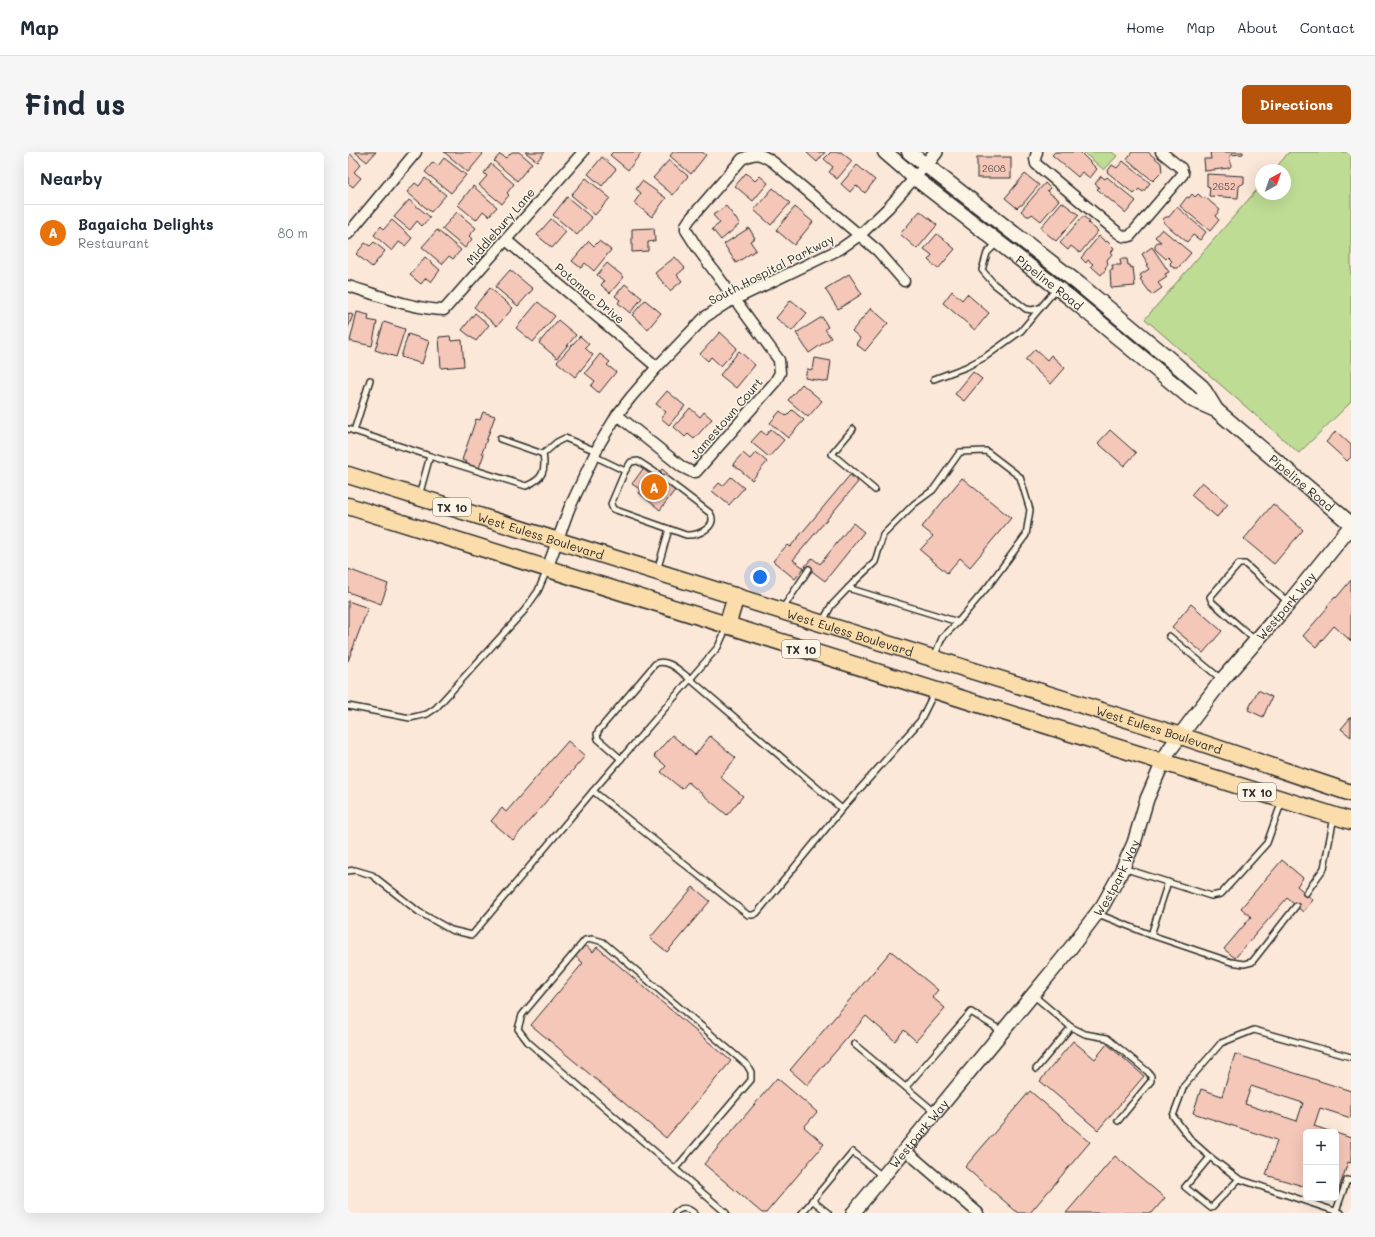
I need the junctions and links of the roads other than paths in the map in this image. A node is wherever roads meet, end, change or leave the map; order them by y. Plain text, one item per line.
1 (416, 152) edge
2 (583, 152) edge
3 (885, 152) edge
4 (909, 152) edge
5 (936, 152) edge
6 (1037, 152) edge
7 (1161, 152) edge
8 (925, 166) junction
9 (915, 178) junction
10 (348, 234) edge
11 (860, 235) junction
12 (506, 240) junction
13 (998, 242) junction
14 (904, 281) dead end
15 (1079, 284) junction
16 (348, 286) edge
17 (1058, 288) junction
18 (1069, 296) junction
19 (734, 299) junction
20 (1041, 308) junction
21 (657, 366) junction
22 (934, 379) dead end
23 (370, 380) dead end
24 (1216, 410) junction
25 (617, 415) junction
26 (348, 429) edge
27 (853, 429) dead end
28 (354, 431) junction
29 (500, 439) dead end
30 (543, 454) junction
31 (595, 454) junction
32 (430, 456) junction
33 (625, 471) junction
34 (658, 474) dead end
35 (348, 475) edge
36 (664, 478) dead end
37 (875, 490) dead end
38 (418, 497) junction
39 (348, 506) edge
40 (1351, 525) edge
41 (670, 529) junction
42 (557, 540) junction
43 (547, 569) junction
44 (809, 569) dead end
45 (657, 572) junction
46 (848, 588) junction
47 (736, 596) junction
48 (1289, 603) junction
49 (781, 610) junction
50 (958, 622) junction
51 (821, 623) junction
52 (727, 626) junction
53 (1169, 636) dead end
54 (1255, 641) junction
55 (934, 658) junction
56 (690, 679) junction
57 (1222, 680) junction
58 (935, 691) junction
59 (348, 706) edge
60 (1181, 736) junction
61 (621, 759) junction
62 (1163, 762) junction
63 (594, 791) junction
64 (1351, 792) edge
65 (1283, 800) junction
66 (842, 809) junction
67 (1334, 816) junction
68 (1351, 821) edge
69 (1123, 868) junction
70 (348, 871) edge
71 (1168, 882) junction
72 (1306, 894) dead end
73 (1296, 906) dead end
74 (1097, 913) junction
75 (1151, 935) junction
76 (1033, 994) junction
77 (1071, 1027) junction
78 (1002, 1031) junction
79 (854, 1044) dead end
80 (1351, 1057) edge
81 (1036, 1069) dead end
82 (906, 1087) junction
83 (936, 1112) junction
84 (1118, 1121) dead end
85 (905, 1150) junction
86 (1210, 1157) junction
87 (675, 1169) junction
88 (883, 1177) junction
89 (1239, 1179) junction
90 (1351, 1181) edge
91 (812, 1200) junction
92 (1339, 1212) edge
93 (675, 1213) edge
94 (694, 1213) edge
95 (726, 1213) edge
96 (802, 1213) edge
97 (828, 1213) edge
98 (853, 1213) edge
99 (978, 1213) edge

1 - 10 street
2 - 12 street, Middlebury Lane
3 - 9 main road, Pipeline Road
4 - 8 main road, Pipeline Road
5 - 8 street
6 - 7 street
8 - 9 street, South Hospital Parkway
8 - 15 main road, Pipeline Road
9 - 11 street, South Hospital Parkway
9 - 13 main road, Pipeline Road
11 - 14 street
11 - 19 street, South Hospital Parkway
11 - 19 street
12 - 16 street, Middlebury Lane
12 - 21 street, Potomac Drive
13 - 17 main road, Pipeline Road
13 - 20 lane
15 - 18 main road
15 - 24 main road, Pipeline Road
17 - 18 main road, Pipeline Road
17 - 20 lane
18 - 24 main road, Pipeline Road
19 - 21 street, South Hospital Parkway
19 - 25 street, Jamestown Court
20 - 22 lane
21 - 25 street, South Hospital Parkway
23 - 28 lane
24 - 40 main road, Pipeline Road
25 - 31 street, South Hospital Parkway
26 - 28 lane
27 - 37 lane
28 - 32 lane
29 - 30 lane
30 - 31 lane
30 - 32 lane
31 - 33 lane
31 - 42 street, South Hospital Parkway
32 - 38 lane
33 - 34 lane
33 - 41 lane
35 - 38 main road, West Euless Boulevard / TX 10
36 - 41 lane
38 - 42 main road, West Euless Boulevard / TX 10
39 - 43 main road, TX 10
40 - 48 main road, Westpark Way
41 - 45 lane
42 - 43 street, South Hospital Parkway
42 - 45 main road, West Euless Boulevard / TX 10
43 - 52 main road, TX 10
43 - 59 lane
44 - 49 lane
45 - 47 main road, West Euless Boulevard / TX 10
46 - 50 lane
46 - 50 lane
46 - 51 lane
47 - 49 main road, West Euless Boulevard / TX 10
47 - 52 main road
48 - 54 main road, Westpark Way
48 - 54 lane
49 - 51 main road, West Euless Boulevard / TX 10
50 - 55 lane
51 - 55 main road, West Euless Boulevard / TX 10
52 - 56 lane
52 - 58 main road, TX 10
53 - 57 lane
54 - 57 main road, Westpark Way
55 - 60 main road, West Euless Boulevard / TX 10
56 - 61 lane
56 - 61 lane
56 - 66 lane
57 - 60 main road, Westpark Way
58 - 62 main road, TX 10
58 - 66 lane
60 - 62 main road, Westpark Way
60 - 64 main road, West Euless Boulevard / TX 10
61 - 63 lane
62 - 65 main road, TX 10
62 - 69 street, Westpark Way
63 - 66 lane
63 - 70 lane
65 - 67 main road, TX 10
65 - 71 lane
67 - 68 main road, TX 10
67 - 72 lane
69 - 71 lane
69 - 74 street, Westpark Way
71 - 75 lane
73 - 75 lane
74 - 75 lane
74 - 76 street, Westpark Way
76 - 77 lane
76 - 78 street, Westpark Way
77 - 81 lane
77 - 84 lane
78 - 82 lane
78 - 83 street, Westpark Way
79 - 82 lane
80 - 86 lane
82 - 83 lane
83 - 85 street, Westpark Way
85 - 88 street, Westpark Way
85 - 99 street
86 - 89 lane
86 - 89 lane
87 - 87 lane
87 - 95 lane
88 - 91 lane
88 - 98 street, Westpark Way
89 - 92 lane
90 - 92 lane
91 - 96 lane
91 - 97 lane
93 - 94 lane

